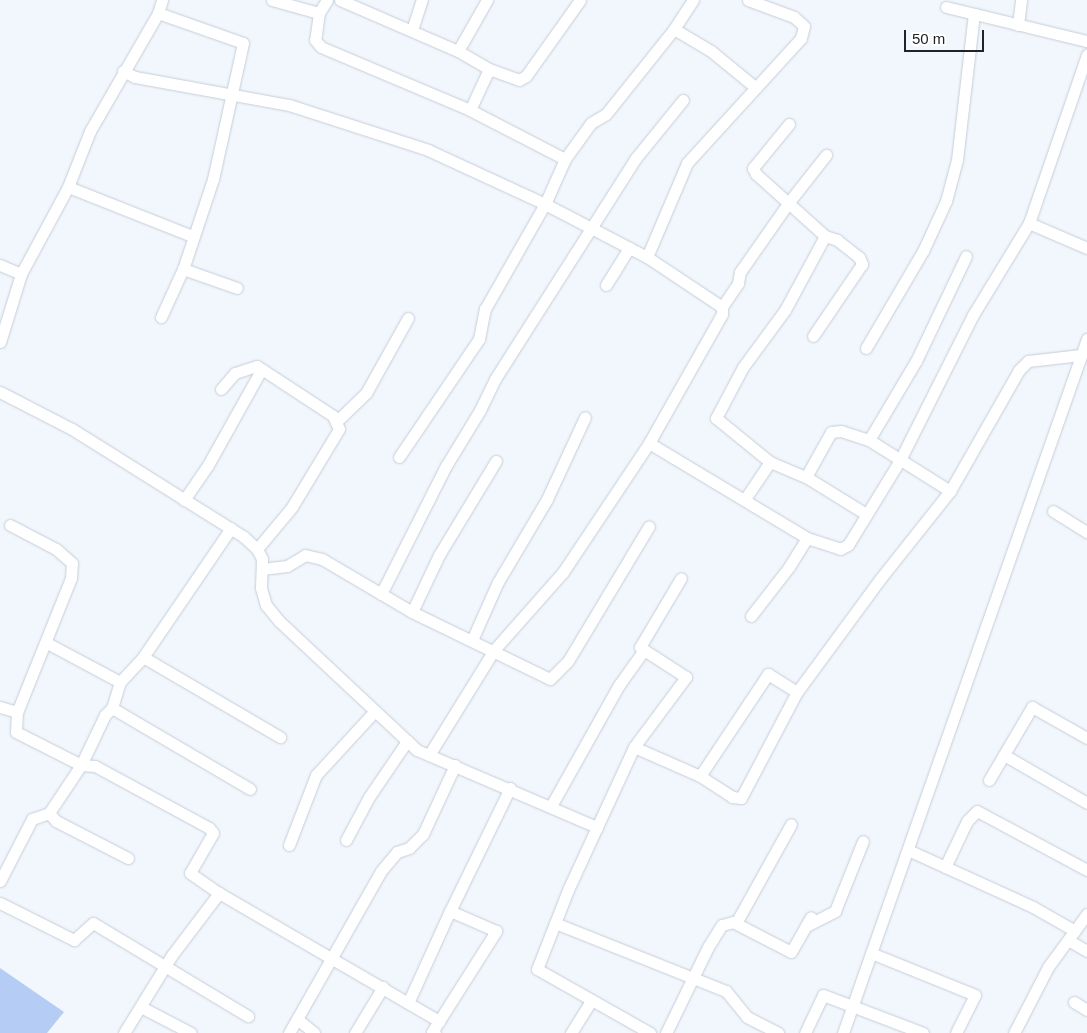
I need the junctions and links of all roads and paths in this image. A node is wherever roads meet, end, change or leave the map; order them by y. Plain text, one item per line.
1 (162, 0) edge
2 (272, 0) edge
3 (327, 0) edge
4 (340, 0) edge
5 (422, 0) edge
6 (487, 0) edge
7 (580, 0) edge
8 (694, 0) edge
9 (748, 0) edge
10 (1021, 0) edge
11 (946, 7) dead end
12 (158, 13) junction
13 (319, 13) junction
14 (974, 14) junction
15 (1018, 25) junction
16 (674, 29) junction
17 (412, 30) junction
18 (1087, 41) edge
19 (458, 51) junction
20 (1087, 55) edge
21 (489, 69) junction
22 (122, 71) junction
23 (756, 88) junction
24 (233, 94) junction
25 (683, 100) dead end
26 (470, 110) junction
27 (789, 124) dead end
28 (826, 155) dead end
29 (565, 159) junction
30 (68, 187) junction
31 (789, 202) junction
32 (545, 204) junction
33 (1029, 223) junction
34 (589, 228) junction
35 (192, 236) junction
36 (825, 236) junction
37 (629, 248) junction
38 (1087, 248) edge
39 (966, 256) dead end
40 (646, 257) junction
41 (0, 265) edge
42 (183, 269) junction
43 (21, 274) junction
44 (606, 285) dead end
45 (238, 288) dead end
46 (722, 307) junction
47 (161, 317) dead end
48 (408, 318) dead end
49 (813, 336) dead end
50 (1087, 339) edge
51 (0, 342) edge
52 (866, 348) dead end
53 (1081, 355) junction
54 (261, 370) junction
55 (222, 389) dead end
56 (0, 392) edge
57 (585, 417) dead end
58 (336, 422) junction
59 (869, 440) junction
60 (649, 443) junction
61 (399, 457) dead end
62 (900, 460) junction
63 (496, 461) dead end
64 (770, 462) junction
65 (806, 477) junction
66 (950, 491) junction
67 (745, 499) junction
68 (184, 500) junction
69 (1053, 511) dead end
70 (866, 514) junction
71 (10, 525) dead end
72 (649, 526) dead end
73 (231, 528) junction
74 (1087, 532) edge
75 (806, 538) junction
76 (257, 549) junction
77 (262, 569) junction
78 (681, 578) dead end
79 (382, 594) junction
80 (412, 612) junction
81 (751, 616) dead end
82 (472, 640) junction
83 (47, 643) junction
84 (494, 650) junction
85 (644, 650) junction
86 (143, 657) junction
87 (120, 682) junction
88 (798, 692) junction
89 (0, 707) edge
90 (112, 708) junction
91 (17, 712) junction
92 (374, 712) junction
93 (280, 737) dead end
94 (1087, 738) edge
95 (407, 741) junction
96 (634, 747) junction
97 (429, 755) junction
98 (1004, 755) junction
99 (81, 765) junction
100 (454, 765) junction
101 (700, 776) junction
102 (989, 780) dead end
103 (510, 788) junction
104 (250, 789) dead end
105 (1087, 803) edge
106 (551, 806) junction
107 (49, 814) junction
108 (791, 824) dead end
109 (597, 827) junction
110 (346, 840) dead end
111 (863, 841) dead end
112 (289, 845) dead end
113 (908, 850) junction
114 (128, 858) dead end
115 (945, 867) junction
116 (1087, 870) edge
117 (0, 881) edge
118 (220, 893) junction
119 (0, 903) edge
120 (450, 912) junction
121 (1087, 914) edge
122 (555, 923) junction
123 (736, 924) junction
124 (1072, 935) junction
125 (1087, 951) edge
126 (871, 953) junction
127 (332, 958) junction
128 (165, 967) junction
129 (692, 978) junction
130 (383, 987) junction
131 (592, 1000) junction
132 (1074, 1002) dead end
133 (408, 1003) junction
134 (853, 1005) junction
135 (141, 1007) junction
136 (1087, 1010) edge
137 (248, 1016) dead end
138 (297, 1019) junction
139 (439, 1022) junction
140 (629, 1028) edge
141 (124, 1033) edge
142 (191, 1033) edge
143 (289, 1033) edge
144 (314, 1033) edge
145 (354, 1033) edge
146 (435, 1033) edge
147 (571, 1033) edge
148 (650, 1033) edge
149 (666, 1033) edge
150 (778, 1033) edge
151 (805, 1033) edge
152 (843, 1033) edge
153 (923, 1033) edge
154 (956, 1033) edge
155 (1014, 1033) edge

1 - 12 street
2 - 13 street
3 - 13 street
4 - 17 street
5 - 17 street
6 - 19 street
7 - 21 street
8 - 16 street
9 - 23 street
10 - 15 street
11 - 14 street
12 - 22 street
12 - 24 street
13 - 26 street
14 - 15 street
14 - 52 street
15 - 18 street
16 - 23 street
16 - 29 street
17 - 19 street
19 - 21 street
20 - 33 street
21 - 26 street
22 - 24 street
22 - 30 street
23 - 40 street
24 - 32 street
24 - 35 street
25 - 34 street
26 - 29 street
27 - 31 street
28 - 31 street
29 - 32 street
30 - 35 street
30 - 43 street
31 - 36 street
31 - 46 street
32 - 34 street
32 - 61 street
33 - 38 street
33 - 62 street
34 - 37 street
34 - 79 street
35 - 42 street
36 - 49 street
36 - 64 street
37 - 40 street
37 - 44 street
39 - 59 street
40 - 46 street
41 - 43 street
42 - 45 street
42 - 47 street
43 - 51 street
46 - 60 street
48 - 58 street
50 - 53 street
53 - 66 street
53 - 113 street
54 - 55 street
54 - 58 street
54 - 68 street
56 - 68 street
57 - 82 street
58 - 76 street
59 - 62 street
59 - 65 street
60 - 67 street
60 - 84 street
62 - 66 street
62 - 70 street
63 - 80 street
64 - 65 street
64 - 67 street
65 - 70 street
66 - 88 street
67 - 75 street
68 - 73 street
69 - 74 street
70 - 75 street
71 - 83 street
72 - 84 street
73 - 76 street
73 - 86 street
75 - 81 street
76 - 77 street
77 - 79 street
77 - 92 street
78 - 85 street
79 - 80 street
80 - 82 street
82 - 84 street
83 - 87 street
83 - 91 street
84 - 97 street
85 - 96 street
85 - 106 street
86 - 87 street
86 - 93 street
87 - 90 street
88 - 101 street
88 - 101 street
89 - 91 street
90 - 99 street
90 - 104 street
91 - 99 street
92 - 95 street
92 - 112 street
94 - 98 street
95 - 97 street
95 - 110 street
96 - 101 street
96 - 109 street
97 - 100 street
98 - 102 street
98 - 105 street
99 - 107 street
99 - 118 street
100 - 103 street
100 - 127 street
103 - 106 street
103 - 120 street
106 - 109 street
107 - 114 street
107 - 117 street
108 - 123 street
109 - 122 street
111 - 123 street
113 - 115 street
113 - 126 street
115 - 116 street
115 - 124 street
118 - 127 street
118 - 128 street
119 - 128 street
120 - 133 street
120 - 139 street
121 - 124 street
122 - 129 street
122 - 131 street
123 - 129 street
124 - 125 street
124 - 155 street
126 - 134 street
126 - 154 street
127 - 130 street
127 - 138 street
128 - 135 street
128 - 137 street
129 - 149 street
129 - 150 street
130 - 133 street
130 - 145 street
131 - 140 street
131 - 147 street
132 - 136 street
133 - 139 street
134 - 151 street
134 - 152 street
134 - 153 street
135 - 141 street
135 - 142 street
138 - 143 street
138 - 144 street
139 - 146 street
140 - 148 street

